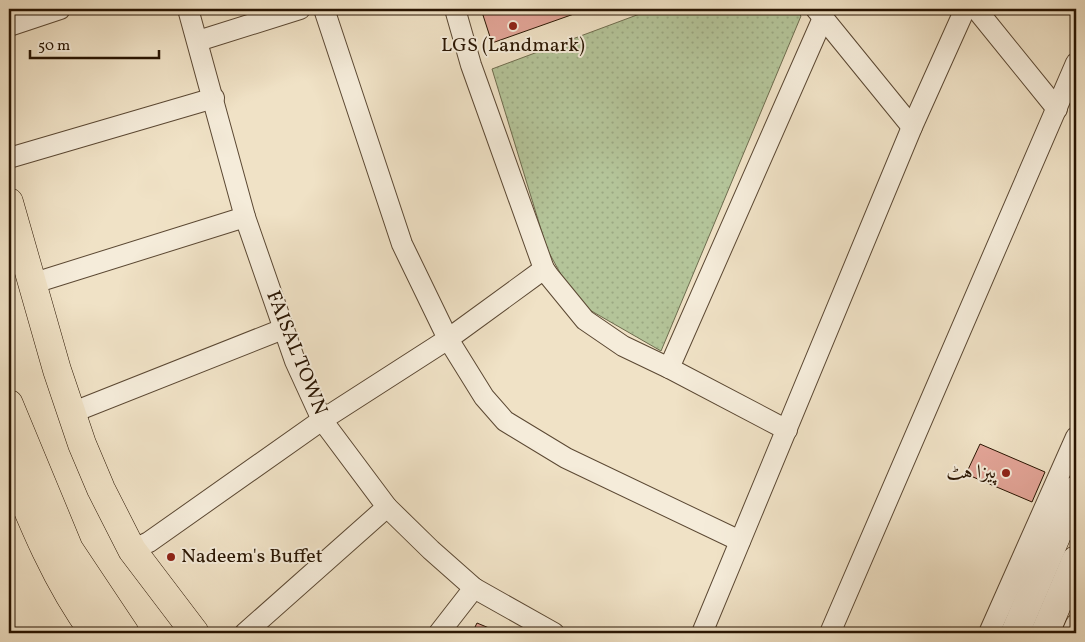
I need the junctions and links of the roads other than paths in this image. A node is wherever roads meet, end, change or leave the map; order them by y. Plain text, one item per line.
1 (60, 9) edge
2 (188, 9) edge
3 (300, 9) edge
4 (324, 9) edge
5 (455, 9) edge
6 (965, 9) edge
7 (976, 9) edge
8 (819, 13) edge
9 (9, 26) edge
10 (198, 41) junction
11 (1076, 63) edge
12 (214, 98) junction
13 (1057, 108) junction
14 (912, 127) junction
15 (9, 158) edge
16 (9, 202) edge
17 (245, 217) junction
18 (9, 266) edge
19 (544, 269) junction
20 (31, 284) junction
21 (283, 329) junction
22 (448, 339) junction
23 (669, 368) junction
24 (9, 404) edge
25 (71, 413) junction
26 (322, 420) junction
27 (787, 430) junction
28 (1076, 437) edge
29 (9, 464) edge
30 (1076, 490) edge
31 (387, 507) junction
32 (740, 541) junction
33 (132, 550) junction
34 (1076, 560) edge
35 (474, 588) junction
36 (1076, 624) edge
37 (94, 633) edge
38 (125, 633) edge
39 (179, 633) edge
40 (195, 633) edge
41 (245, 633) edge
42 (439, 633) edge
43 (554, 633) edge
44 (702, 633) edge
45 (830, 633) edge
46 (989, 633) edge
47 (1015, 633) edge
48 (1045, 633) edge
49 (1072, 633) edge

1 - 9 street
2 - 10 street, FAISAL TOWN
3 - 10 street
4 - 22 street
5 - 19 street
6 - 14 street
7 - 13 street
8 - 14 street
8 - 23 street
10 - 12 street, FAISAL TOWN
11 - 13 street
12 - 15 street
12 - 17 street, FAISAL TOWN
13 - 45 street
14 - 27 street
16 - 20 main road
17 - 20 street
17 - 21 street, FAISAL TOWN
18 - 39 main road
19 - 22 street
19 - 23 street
20 - 25 main road
21 - 25 street
21 - 26 street, FAISAL TOWN
22 - 26 street
22 - 32 street
23 - 27 street
24 - 38 main road
25 - 33 main road
26 - 31 street, FAISAL TOWN
26 - 33 street
27 - 32 street
28 - 46 street
29 - 37 main road
30 - 47 main road
31 - 35 street, FAISAL TOWN
31 - 41 street
32 - 44 street
33 - 40 main road
34 - 48 main road
35 - 42 street
35 - 43 street, FAISAL TOWN
36 - 49 street

